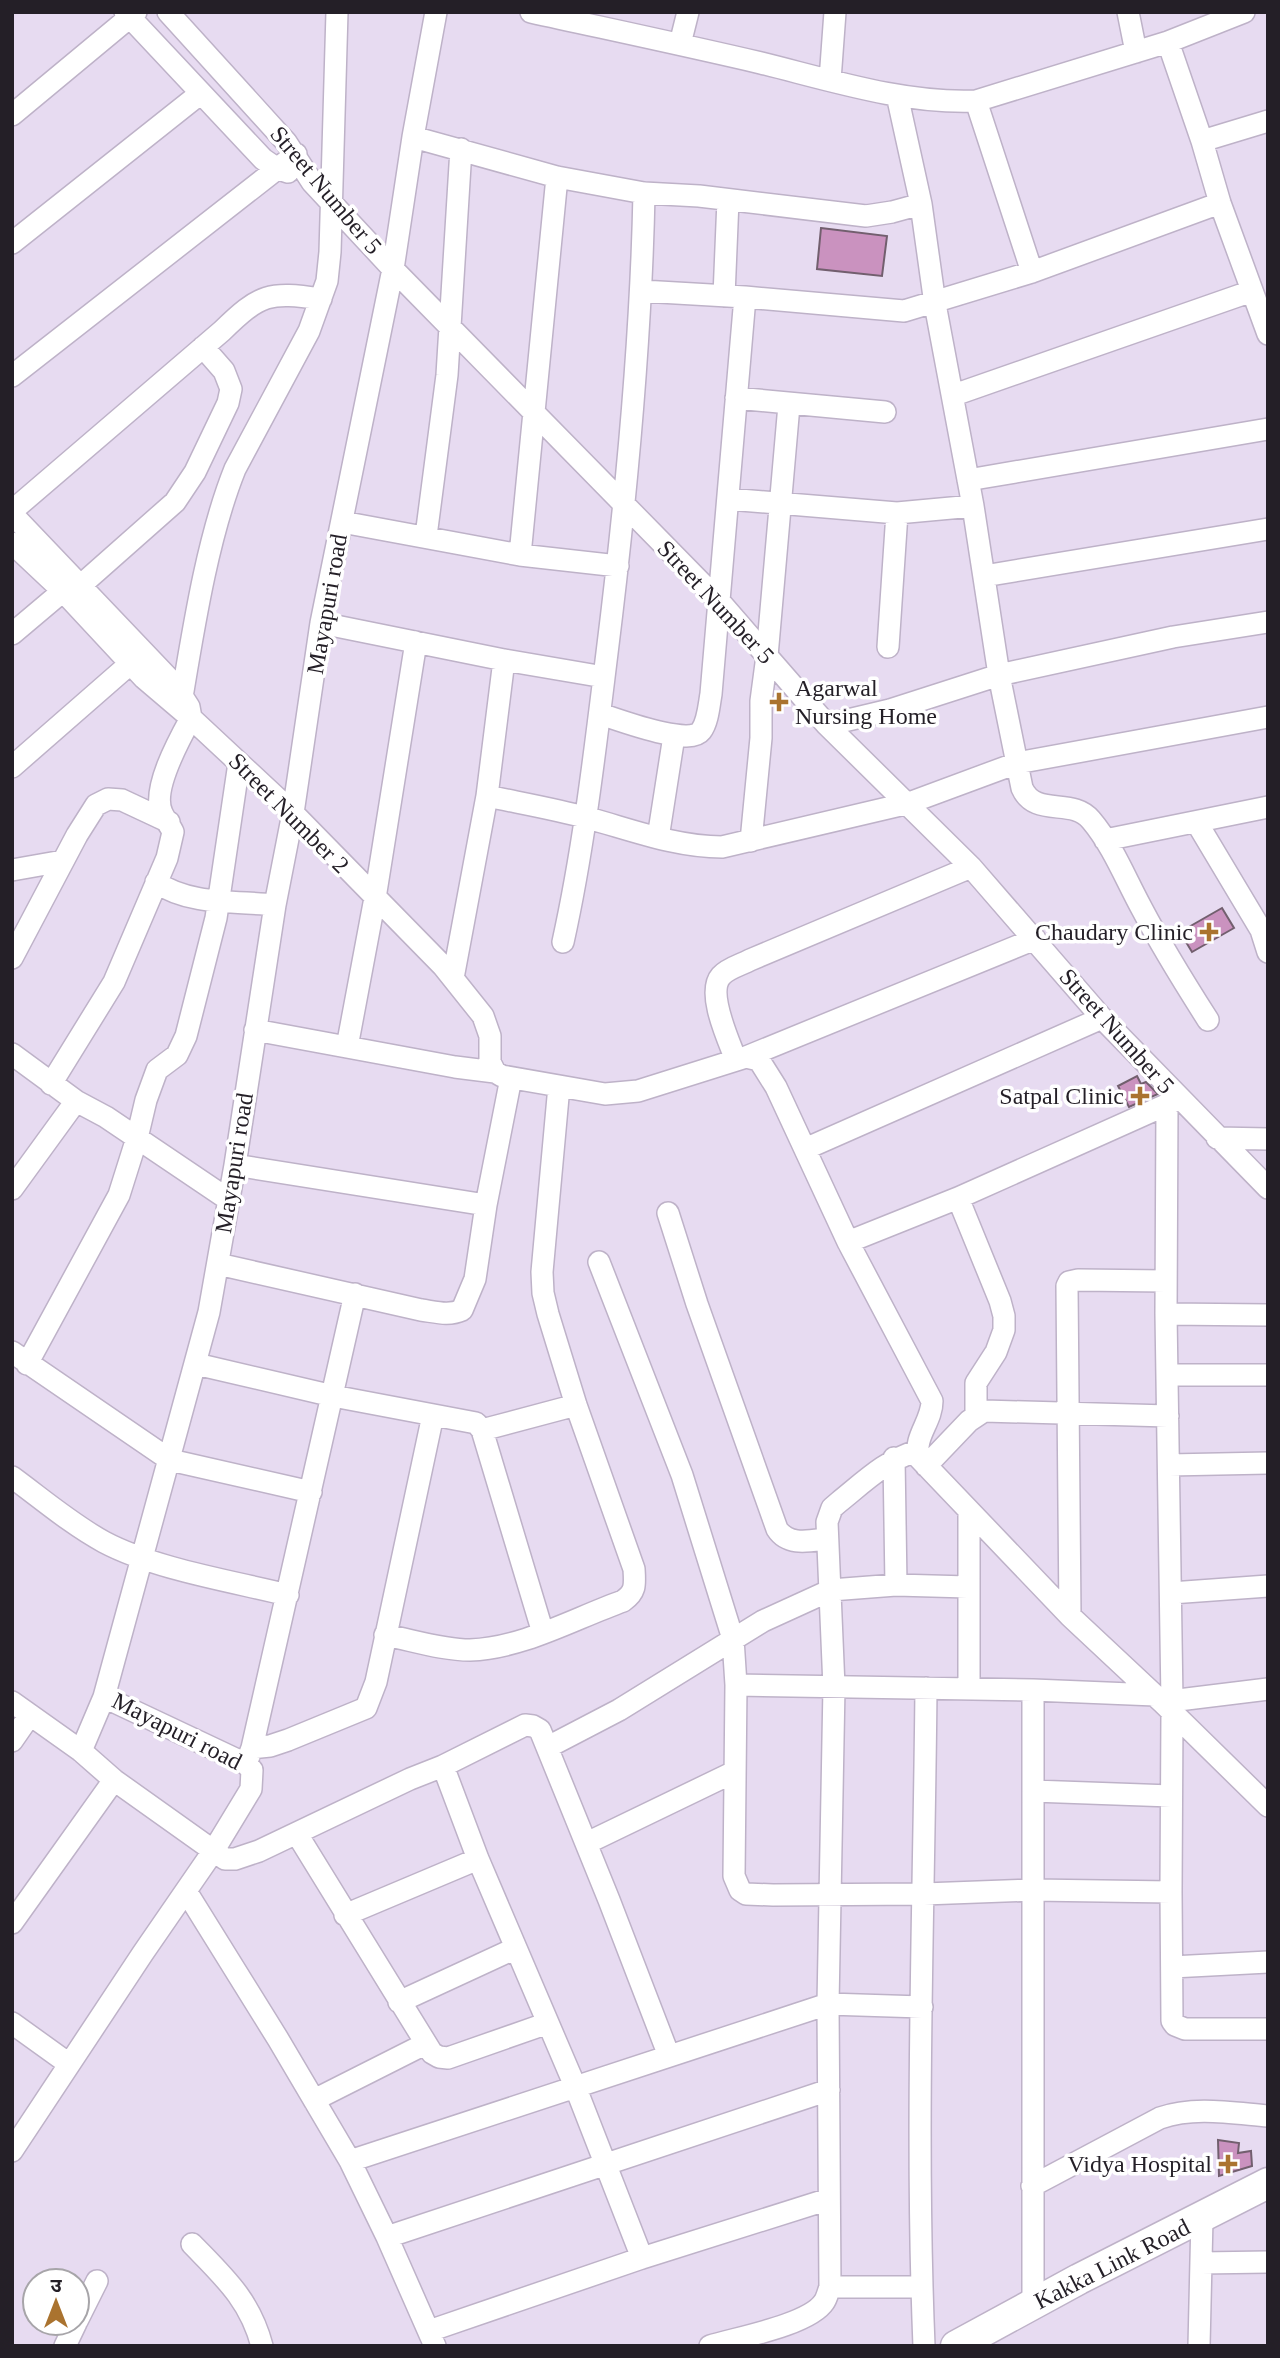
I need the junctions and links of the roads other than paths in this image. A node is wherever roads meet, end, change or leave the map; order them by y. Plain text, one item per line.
1 (168, 12) edge
2 (337, 12) edge
3 (436, 12) edge
4 (531, 12) edge
5 (688, 12) edge
6 (835, 12) edge
7 (1129, 12) edge
8 (130, 14) edge
9 (1234, 14) edge
10 (1168, 42) junction
11 (680, 44) junction
12 (1136, 52) junction
13 (830, 80) junction
14 (201, 93) junction
15 (897, 94) junction
16 (976, 101) junction
17 (12, 115) edge
18 (1268, 121) edge
19 (413, 137) junction
20 (1202, 141) junction
21 (461, 149) junction
22 (296, 154) junction
23 (276, 168) junction
24 (557, 177) junction
25 (312, 182) junction
26 (644, 193) junction
27 (728, 200) junction
28 (330, 201) junction
29 (1220, 203) junction
30 (920, 204) junction
31 (12, 243) edge
32 (393, 269) junction
33 (1032, 272) junction
34 (642, 291) junction
35 (1252, 291) junction
36 (734, 296) junction
37 (321, 299) junction
38 (935, 304) junction
39 (450, 326) junction
40 (1268, 334) edge
41 (203, 347) junction
42 (12, 376) edge
43 (954, 395) junction
44 (736, 398) junction
45 (789, 405) junction
46 (533, 412) junction
47 (885, 412) dead end
48 (1268, 429) edge
49 (968, 480) junction
50 (728, 499) junction
51 (781, 503) junction
52 (624, 504) junction
53 (973, 506) junction
54 (12, 512) edge
55 (897, 513) junction
56 (342, 522) junction
57 (1268, 529) edge
58 (426, 537) junction
59 (12, 544) edge
60 (520, 555) junction
61 (618, 566) junction
62 (984, 576) junction
63 (72, 588) junction
64 (719, 601) junction
65 (1268, 622) edge
66 (321, 623) junction
67 (12, 634) edge
68 (416, 642) junction
69 (888, 646) dead end
70 (767, 656) junction
71 (504, 660) junction
72 (131, 663) junction
73 (999, 675) junction
74 (604, 677) junction
75 (182, 697) junction
76 (600, 714) junction
77 (1268, 717) edge
78 (191, 718) junction
79 (827, 725) junction
80 (674, 736) junction
81 (240, 763) junction
82 (1017, 763) junction
83 (12, 767) edge
84 (486, 796) junction
85 (909, 803) junction
86 (1268, 807) edge
87 (293, 813) junction
88 (585, 817) junction
89 (169, 822) junction
90 (1196, 823) junction
91 (658, 838) junction
92 (1105, 840) junction
93 (751, 841) junction
94 (63, 861) junction
95 (971, 867) junction
96 (12, 870) edge
97 (156, 882) junction
98 (374, 898) junction
99 (219, 900) junction
100 (275, 905) junction
101 (1035, 939) junction
102 (563, 942) dead end
103 (1268, 952) edge
104 (12, 958) edge
105 (453, 978) junction
106 (1102, 1018) junction
107 (1208, 1020) dead end
108 (255, 1030) junction
109 (347, 1047) junction
110 (12, 1054) edge
111 (741, 1059) junction
112 (503, 1075) junction
113 (51, 1084) junction
114 (550, 1084) junction
115 (76, 1101) junction
116 (1173, 1102) junction
117 (137, 1138) junction
118 (1217, 1138) junction
119 (1268, 1139) edge
120 (805, 1149) junction
121 (235, 1165) junction
122 (1268, 1188) edge
123 (12, 1189) edge
124 (958, 1198) junction
125 (229, 1200) junction
126 (486, 1205) junction
127 (668, 1213) dead end
128 (848, 1242) junction
129 (599, 1262) dead end
130 (218, 1264) junction
131 (1166, 1282) junction
132 (355, 1294) junction
133 (1166, 1314) junction
134 (1268, 1315) edge
135 (20, 1358) edge
136 (196, 1364) junction
137 (1168, 1375) junction
138 (1268, 1375) edge
139 (333, 1396) junction
140 (576, 1405) junction
141 (1067, 1413) junction
142 (433, 1415) junction
143 (975, 1415) junction
144 (1168, 1416) junction
145 (482, 1430) junction
146 (894, 1458) junction
147 (922, 1459) junction
148 (170, 1460) junction
149 (1268, 1463) edge
150 (1169, 1465) junction
151 (12, 1477) edge
152 (311, 1492) junction
153 (969, 1512) junction
154 (826, 1539) junction
155 (142, 1559) junction
156 (897, 1585) junction
157 (1268, 1586) edge
158 (968, 1587) junction
159 (831, 1590) junction
160 (1171, 1593) junction
161 (288, 1595) junction
162 (1070, 1616) junction
163 (543, 1633) junction
164 (385, 1635) junction
165 (733, 1639) junction
166 (736, 1685) junction
167 (834, 1687) junction
168 (926, 1688) junction
169 (969, 1689) junction
170 (1268, 1689) edge
171 (1033, 1690) junction
172 (104, 1697) junction
173 (12, 1702) edge
174 (1165, 1702) junction
175 (30, 1715) junction
176 (12, 1741) edge
177 (548, 1747) junction
178 (81, 1751) junction
179 (249, 1756) junction
180 (443, 1766) junction
181 (734, 1772) junction
182 (114, 1780) junction
183 (1259, 1787) edge
184 (1033, 1791) junction
185 (1171, 1796) junction
186 (1268, 1805) edge
187 (297, 1834) junction
188 (587, 1843) junction
189 (214, 1850) junction
190 (478, 1859) junction
191 (1033, 1890) junction
192 (186, 1891) junction
193 (1171, 1892) junction
194 (924, 1894) junction
195 (830, 1895) junction
196 (345, 1914) junction
197 (12, 1923) edge
198 (516, 1948) junction
199 (1268, 1962) edge
200 (1172, 1967) junction
201 (399, 2002) junction
202 (828, 2004) junction
203 (922, 2007) junction
204 (12, 2023) edge
205 (548, 2023) junction
206 (1268, 2029) edge
207 (425, 2043) junction
208 (669, 2056) junction
209 (69, 2064) junction
210 (575, 2086) junction
211 (830, 2090) junction
212 (314, 2100) junction
213 (1268, 2116) edge
214 (12, 2151) edge
215 (350, 2161) junction
216 (604, 2166) junction
217 (1268, 2183) edge
218 (1031, 2186) junction
219 (829, 2199) junction
220 (1202, 2218) junction
221 (387, 2237) junction
222 (192, 2244) dead end
223 (642, 2258) junction
224 (1268, 2262) edge
225 (1201, 2263) junction
226 (97, 2281) dead end
227 (830, 2287) junction
228 (922, 2287) junction
229 (91, 2293) edge
230 (1032, 2304) junction
231 (432, 2339) edge
232 (976, 2341) edge
233 (262, 2346) edge
234 (710, 2346) edge
235 (924, 2346) edge
236 (1199, 2346) edge

1 - 22 street, Street Number 5
2 - 28 street
3 - 19 street, Mayapuri road
4 - 11 street
5 - 11 street
6 - 13 street
7 - 12 street
8 - 14 street
8 - 17 street
9 - 10 street
10 - 12 street
10 - 20 street
11 - 13 street
12 - 16 street
13 - 15 street
14 - 23 street
14 - 31 street
15 - 16 street
15 - 30 street
16 - 33 street
18 - 20 street
19 - 21 street
19 - 32 street, Mayapuri road
20 - 29 street
21 - 24 street
21 - 39 street
22 - 23 street
22 - 25 street, Street Number 5
23 - 25 street
23 - 42 street
24 - 26 street
24 - 46 street
25 - 28 street, Street Number 5
26 - 27 street
26 - 34 street
27 - 30 street
27 - 36 street
28 - 32 street, Street Number 5
28 - 37 street
29 - 33 street
29 - 35 street
30 - 38 street
32 - 39 street, Street Number 5
32 - 56 street, Mayapuri road
33 - 38 street
34 - 36 street
34 - 52 street
35 - 40 street
35 - 43 street
36 - 38 street
36 - 44 street
37 - 41 street
37 - 75 street
38 - 43 street
39 - 46 street, Street Number 5
39 - 58 street
41 - 54 street
41 - 63 street
43 - 49 street
44 - 45 street
44 - 50 street
45 - 47 street
45 - 51 street
46 - 52 street, Street Number 5
46 - 60 street
48 - 49 street
49 - 53 street
50 - 51 street
50 - 64 street
51 - 55 street
51 - 70 street
52 - 61 street
52 - 64 street, Street Number 5
53 - 55 street
53 - 62 street
54 - 63 street
55 - 69 street
56 - 58 street
56 - 66 street, Mayapuri road
57 - 62 street
58 - 60 street
59 - 63 street, Street Number 2
60 - 61 street
61 - 74 street
62 - 73 street
63 - 67 street
63 - 72 street, Street Number 2
63 - 75 street
64 - 70 street, Street Number 5
64 - 80 street
65 - 73 street
66 - 68 street
66 - 87 street, Mayapuri road
68 - 71 street
68 - 98 street
70 - 79 street, Street Number 5
70 - 93 street
71 - 74 street
71 - 84 street
72 - 78 street, Street Number 2
72 - 83 street
73 - 79 street
73 - 82 street
74 - 76 street
75 - 78 street
76 - 80 street
76 - 88 street
77 - 82 street
78 - 81 street, Street Number 2
78 - 89 street
79 - 85 street, Street Number 5
80 - 91 street
81 - 87 street, Street Number 2
81 - 99 street
82 - 85 street
82 - 92 street
84 - 88 street
84 - 105 street
85 - 93 street
85 - 95 street, Street Number 5
86 - 90 street
87 - 98 street, Street Number 2
87 - 100 street, Mayapuri road
88 - 91 street
88 - 102 street
89 - 94 street
89 - 97 street
90 - 92 street
90 - 103 street
91 - 93 street
92 - 107 street
94 - 96 street
94 - 104 street
95 - 101 street, Street Number 5
95 - 111 street
97 - 99 street
97 - 113 street
98 - 105 street, Street Number 2
98 - 109 street
99 - 100 street
99 - 117 street
100 - 108 street, Mayapuri road
101 - 106 street, Street Number 5
101 - 111 street
105 - 112 street, Street Number 2
106 - 116 street, Street Number 5
106 - 120 street
108 - 109 street
108 - 121 street, Mayapuri road
109 - 112 street
110 - 113 street
111 - 114 street
111 - 120 street
112 - 114 street
112 - 126 street, Street Number 2
113 - 115 street
114 - 140 street
115 - 117 street
115 - 123 street
116 - 118 street, Street Number 5
116 - 124 street
116 - 131 street
117 - 125 street
117 - 135 street
118 - 119 street
118 - 122 street, Street Number 5
120 - 128 street
121 - 125 street, Mayapuri road
121 - 126 street
124 - 128 street
124 - 143 street
125 - 130 street, Mayapuri road
126 - 132 street, Street Number 2
127 - 154 street
128 - 147 street
129 - 165 street
130 - 132 street
130 - 136 street, Mayapuri road
131 - 133 street
131 - 141 street
132 - 139 street
133 - 134 street
133 - 137 street
135 - 148 street
136 - 139 street
136 - 148 street, Mayapuri road
137 - 138 street
137 - 144 street
139 - 142 street
139 - 152 street
140 - 145 street
140 - 163 street
141 - 143 street
141 - 144 street
141 - 162 street
142 - 145 street
142 - 164 street
143 - 147 street
144 - 150 street
145 - 163 street
146 - 147 street
146 - 154 street
146 - 156 street
147 - 153 street
148 - 152 street
148 - 155 street, Mayapuri road
149 - 150 street
150 - 160 street
151 - 155 street
152 - 161 street
153 - 158 street
153 - 162 street
154 - 159 street
155 - 161 street
155 - 172 street, Mayapuri road
156 - 158 street
156 - 159 street
157 - 160 street
158 - 169 street
159 - 165 street
159 - 167 street
160 - 174 street
161 - 179 street
162 - 174 street
163 - 164 street
164 - 179 street
165 - 166 street
165 - 177 street
166 - 167 street
166 - 181 street
167 - 168 street
167 - 195 street
168 - 169 street
168 - 194 street
169 - 171 street
170 - 174 street
171 - 174 street
171 - 184 street
172 - 178 street
172 - 179 street, Mayapuri road
173 - 175 street
174 - 183 street
174 - 185 street
175 - 176 street
175 - 178 street
177 - 180 street
177 - 188 street
178 - 182 street
179 - 189 street, Mayapuri road
180 - 187 street
180 - 190 street
181 - 188 street
181 - 195 street
182 - 189 street
182 - 197 street
183 - 186 street
184 - 185 street
184 - 191 street
185 - 193 street
187 - 189 street
187 - 196 street
188 - 208 street
189 - 192 street, Mayapuri road
190 - 196 street
190 - 198 street
191 - 193 street
191 - 194 street
191 - 218 street
192 - 209 street, Mayapuri road
192 - 212 street
193 - 200 street
194 - 195 street
194 - 203 street
195 - 202 street
196 - 201 street
198 - 201 street
198 - 205 street
199 - 200 street
200 - 206 street
201 - 207 street
202 - 203 street
202 - 208 street
202 - 211 street
203 - 228 street
204 - 209 street
205 - 207 street
205 - 210 street
207 - 212 street
208 - 210 street
209 - 214 street, Mayapuri road
210 - 215 street
210 - 216 street
211 - 216 street
211 - 219 street
212 - 215 street
213 - 218 street
215 - 221 street
216 - 221 street
216 - 223 street
217 - 220 street, Kakka Link Road
218 - 230 street
219 - 223 street
219 - 227 street
220 - 225 street
220 - 230 street, Kakka Link Road
221 - 231 street
222 - 233 street
223 - 231 street
224 - 225 street
225 - 236 street
226 - 229 street
227 - 228 street
227 - 234 street
228 - 235 street
230 - 232 street, Kakka Link Road

